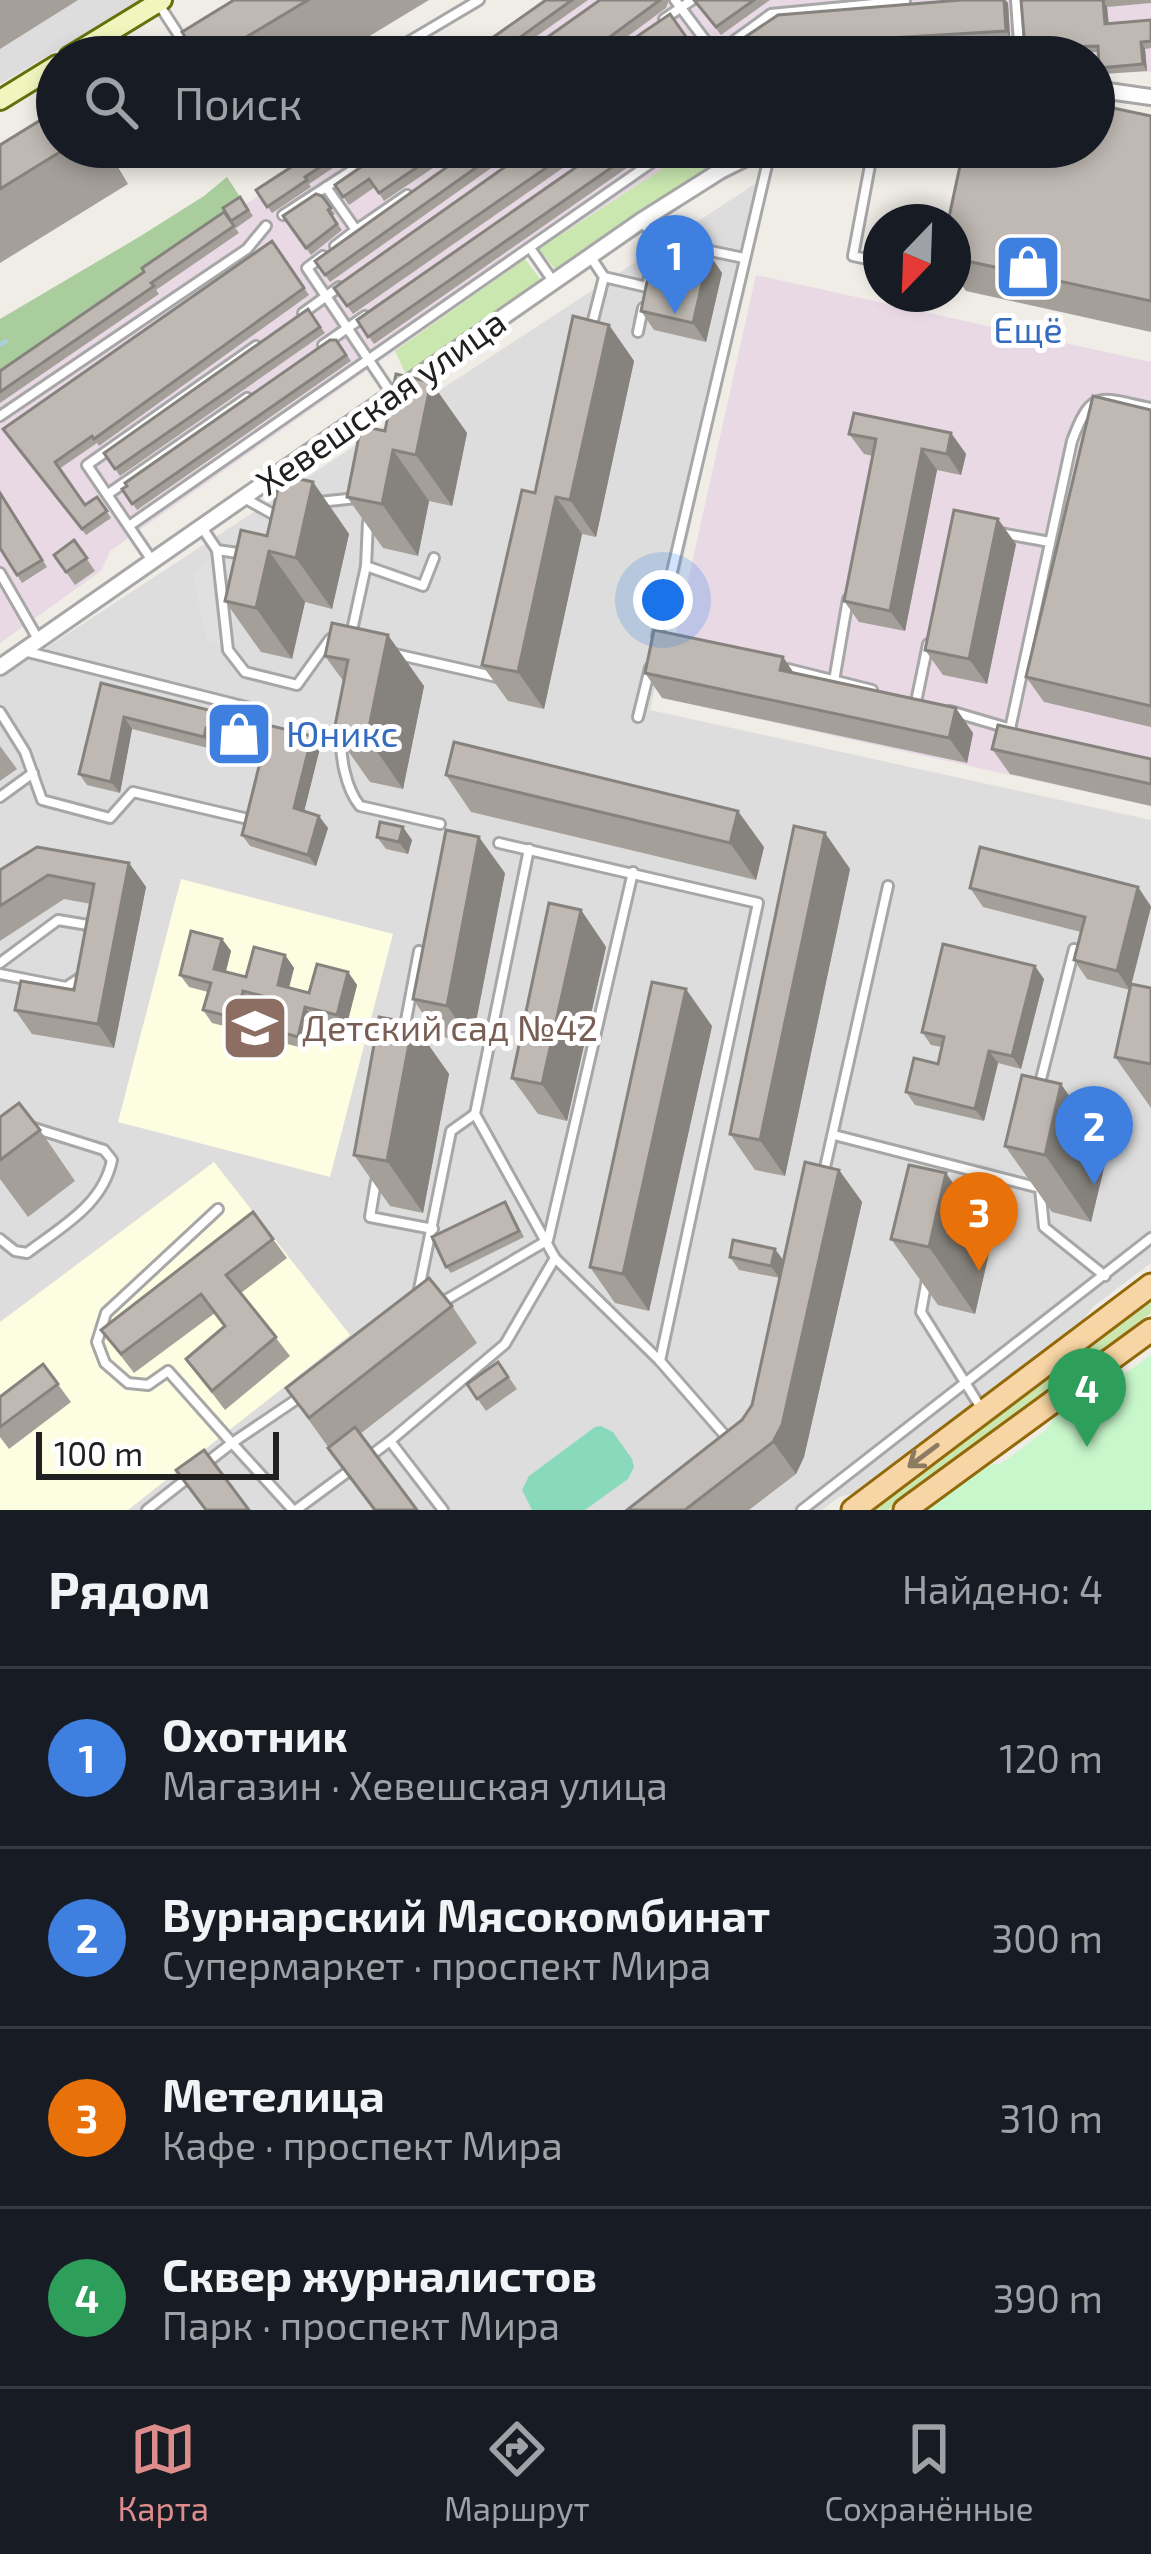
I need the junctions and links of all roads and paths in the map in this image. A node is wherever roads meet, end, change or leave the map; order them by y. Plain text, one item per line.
1 (479, 0) edge
2 (692, 0) edge
3 (1016, 0) edge
4 (160, 1) edge
5 (905, 1) edge
6 (678, 4) edge
7 (663, 20) edge
8 (103, 36) edge
9 (181, 36) edge
10 (418, 36) edge
11 (702, 36) edge
12 (743, 36) edge
13 (1018, 36) edge
14 (36, 77) edge
15 (1115, 92) edge
16 (1151, 97) edge
17 (0, 100) edge
18 (355, 168) edge
19 (644, 168) edge
20 (726, 168) edge
21 (765, 168) edge
22 (870, 168) edge
23 (425, 183) edge
24 (326, 187) junction
25 (863, 204) edge
26 (863, 205) edge
27 (283, 215) edge
28 (641, 220) junction
29 (266, 226) dead end
30 (356, 230) junction
31 (657, 240) junction
32 (530, 248) junction
33 (590, 256) junction
34 (744, 258) junction
35 (863, 258) edge
36 (604, 277) junction
37 (553, 282) junction
38 (344, 283) edge
39 (647, 287) junction
40 (326, 297) junction
41 (366, 316) edge
42 (289, 322) edge
43 (347, 329) junction
44 (638, 332) dead end
45 (270, 335) edge
46 (587, 344) edge
47 (310, 354) edge
48 (367, 359) junction
49 (255, 392) edge
50 (392, 394) junction
51 (1151, 408) edge
52 (0, 416) edge
53 (108, 494) junction
54 (243, 497) junction
55 (370, 497) edge
56 (314, 502) edge
57 (293, 508) edge
58 (368, 520) edge
59 (130, 526) junction
60 (201, 526) junction
61 (984, 530) edge
62 (1050, 542) junction
63 (217, 550) junction
64 (434, 558) dead end
65 (267, 560) edge
66 (152, 561) junction
67 (366, 566) junction
68 (0, 573) edge
69 (849, 595) edge
70 (930, 638) edge
71 (38, 640) junction
72 (22, 651) junction
73 (380, 651) edge
74 (505, 655) edge
75 (0, 667) edge
76 (781, 668) edge
77 (834, 681) junction
78 (875, 691) edge
79 (895, 696) edge
80 (916, 701) junction
81 (250, 708) dead end
82 (0, 712) edge
83 (345, 717) edge
84 (638, 717) dead end
85 (1010, 729) junction
86 (1030, 734) edge
87 (33, 773) junction
88 (0, 797) edge
89 (244, 818) edge
90 (440, 824) dead end
91 (499, 843) dead end
92 (529, 848) junction
93 (633, 872) junction
94 (888, 886) dead end
95 (91, 933) edge
96 (1074, 949) edge
97 (419, 952) edge
98 (85, 956) edge
99 (0, 963) edge
100 (0, 974) edge
101 (403, 1040) edge
102 (1039, 1089) edge
103 (475, 1114) junction
104 (21, 1124) edge
105 (833, 1135) junction
106 (1044, 1171) edge
107 (378, 1172) edge
108 (821, 1181) edge
109 (1040, 1188) junction
110 (218, 1209) dead end
111 (433, 1229) junction
112 (1151, 1238) edge
113 (0, 1239) edge
114 (548, 1240) junction
115 (555, 1258) junction
116 (929, 1270) edge
117 (1105, 1276) junction
118 (1151, 1285) edge
119 (417, 1297) edge
120 (431, 1308) edge
121 (1151, 1330) edge
122 (660, 1360) junction
123 (964, 1383) junction
124 (304, 1394) edge
125 (983, 1411) junction
126 (390, 1441) junction
127 (731, 1442) edge
128 (232, 1443) junction
129 (161, 1506) edge
130 (147, 1510) edge
131 (294, 1510) edge
132 (443, 1510) edge
133 (802, 1510) edge
134 (853, 1510) edge
135 (904, 1510) edge

1 - 10 lane
2 - 6 lane
3 - 13 lane
4 - 8 main road
4 - 9 lane
5 - 12 lane
6 - 7 lane
6 - 11 lane
14 - 17 main road
15 - 16 street
18 - 24 lane
19 - 32 lane
20 - 28 street, Хевешская улица
21 - 34 lane
22 - 25 lane
23 - 30 lane
24 - 27 lane
24 - 30 lane
26 - 35 lane
28 - 31 lane
28 - 33 street, Хевешская улица
29 - 52 lane
30 - 40 lane
31 - 34 lane
31 - 39 lane
32 - 37 lane
32 - 48 lane
33 - 36 lane
33 - 37 street, Хевешская улица
34 - 84 lane
36 - 39 lane
36 - 46 lane
37 - 50 street, Хевешская улица
38 - 40 lane
39 - 44 lane
40 - 42 lane
40 - 43 lane
41 - 43 lane
43 - 47 lane
43 - 48 lane
45 - 53 lane
48 - 50 lane
48 - 59 lane
49 - 53 lane
50 - 54 street, Хевешская улица
51 - 62 lane
53 - 59 lane
54 - 57 lane
54 - 60 street, Хевешская улица
55 - 56 lane
58 - 67 lane
59 - 66 lane
60 - 63 lane
60 - 66 street, Хевешская улица
61 - 62 lane
62 - 85 lane
63 - 65 lane
63 - 67 lane
64 - 67 lane
66 - 71 street, Хевешская улица
68 - 71 lane
69 - 77 lane
70 - 80 lane
71 - 72 street, Хевешская улица
72 - 75 street, Хевешская улица
72 - 81 lane
73 - 74 lane
76 - 77 lane
77 - 78 lane
79 - 80 lane
80 - 85 lane
82 - 87 lane
83 - 90 lane
85 - 86 lane
87 - 88 lane
87 - 89 lane
91 - 92 lane
92 - 93 lane
92 - 103 lane
93 - 114 lane
93 - 122 lane
94 - 105 lane
95 - 99 lane
96 - 102 lane
97 - 101 lane
98 - 100 lane
103 - 111 lane
103 - 114 lane
104 - 113 lane
105 - 108 lane
105 - 109 lane
106 - 109 lane
107 - 111 lane
109 - 117 lane
110 - 128 lane
111 - 119 lane
112 - 117 lane
114 - 115 lane
114 - 120 lane
115 - 122 lane
115 - 126 lane
116 - 123 lane
117 - 123 lane
118 - 125 main road
121 - 135 main road
122 - 127 lane
123 - 125 lane
123 - 133 lane
124 - 128 lane
125 -> 134 main road
126 - 131 lane
126 - 132 lane
128 - 129 lane
128 - 131 lane
129 - 130 lane

